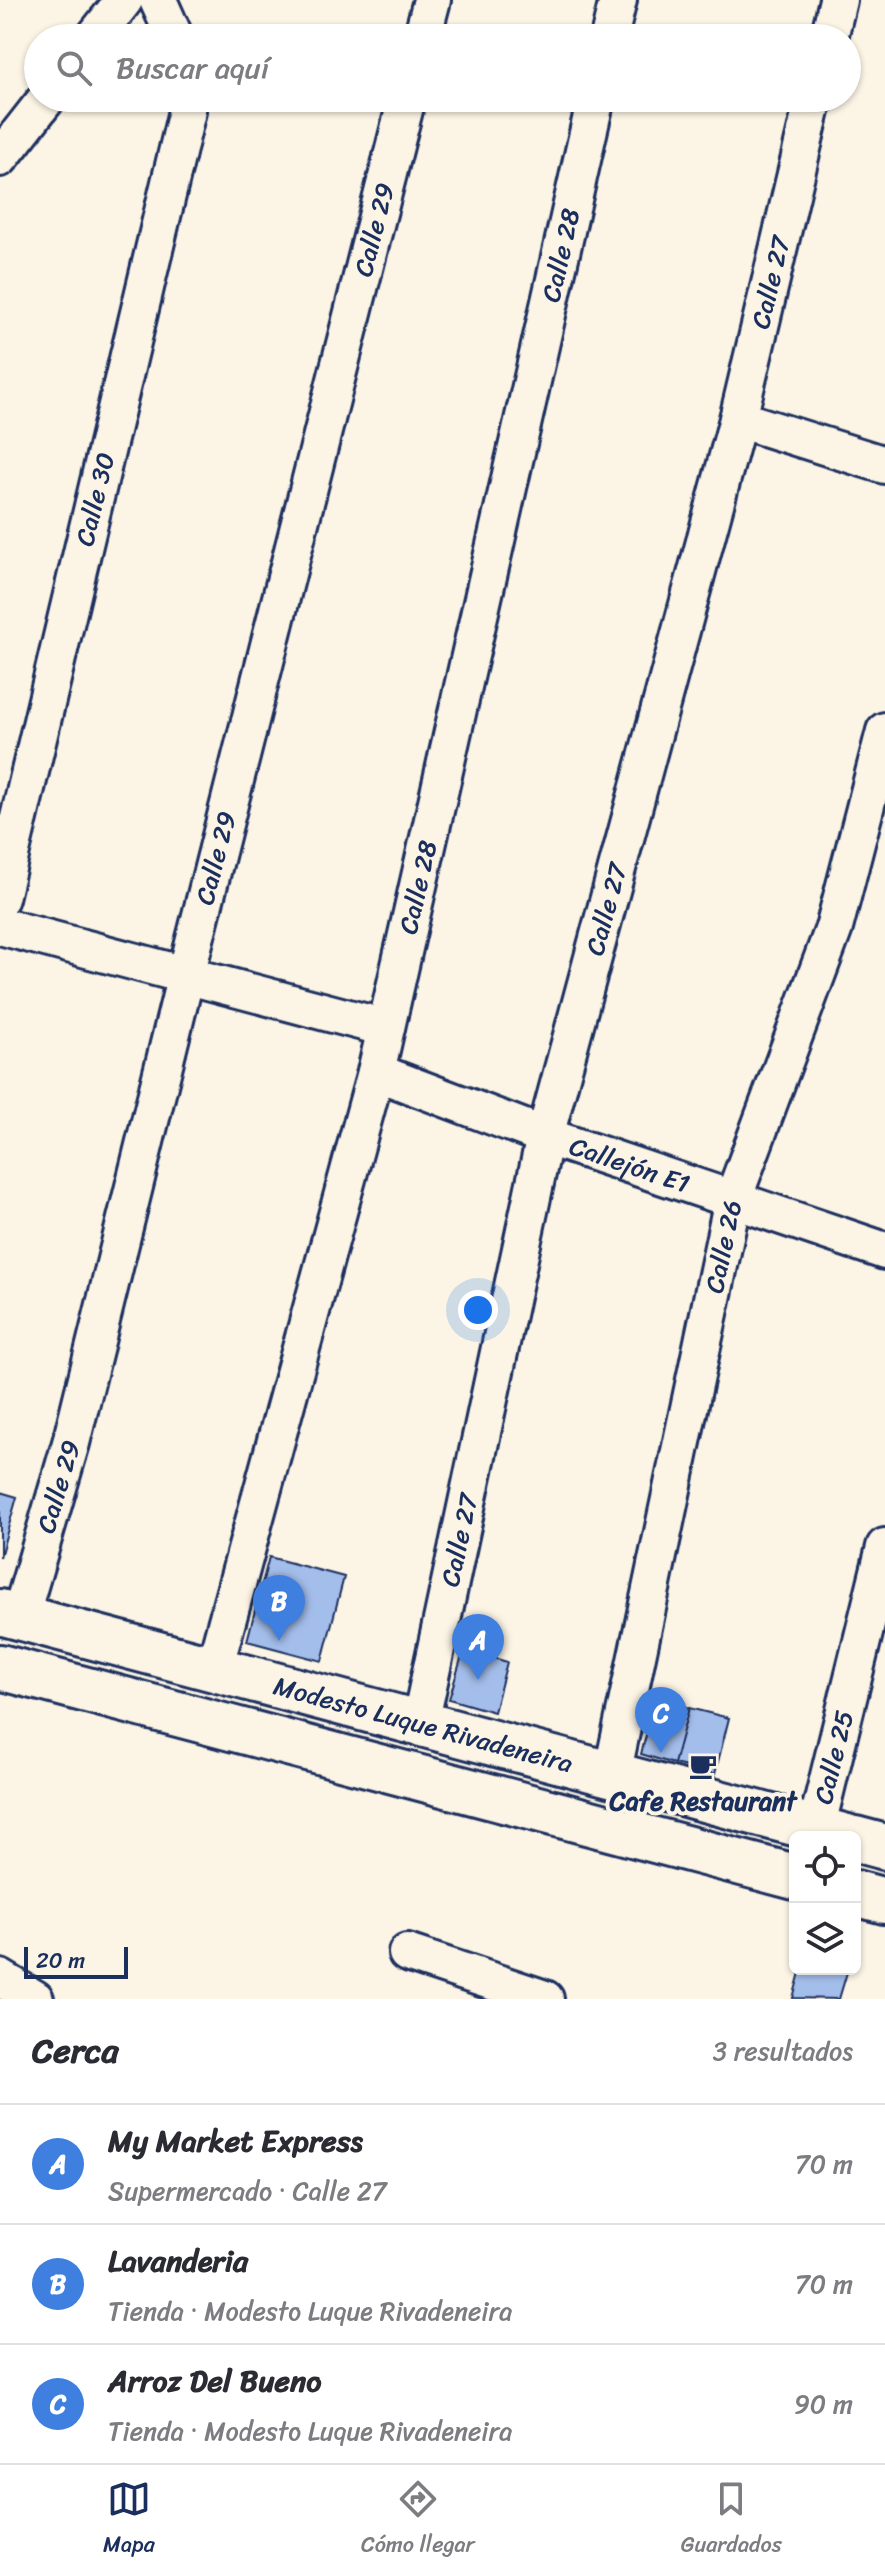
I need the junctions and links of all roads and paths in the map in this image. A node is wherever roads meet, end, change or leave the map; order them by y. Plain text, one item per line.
1 (124, 0) edge
2 (158, 0) edge
3 (432, 0) edge
4 (618, 0) edge
5 (838, 0) edge
6 (105, 24) edge
7 (169, 24) edge
8 (426, 24) edge
9 (612, 24) edge
10 (832, 24) edge
11 (36, 112) edge
12 (187, 112) edge
13 (403, 112) edge
14 (593, 112) edge
15 (811, 112) edge
16 (0, 158) edge
17 (738, 419) junction
18 (885, 465) edge
19 (885, 731) edge
20 (0, 898) edge
21 (0, 926) edge
22 (186, 975) junction
23 (386, 1028) junction
24 (376, 1072) junction
25 (545, 1136) junction
26 (733, 1199) junction
27 (885, 1251) edge
28 (885, 1547) edge
29 (10, 1615) edge
30 (0, 1667) edge
31 (214, 1669) junction
32 (420, 1724) junction
33 (612, 1775) junction
34 (824, 1831) edge
35 (840, 1831) edge
36 (861, 1841) edge
37 (885, 1847) edge
38 (789, 1875) edge
39 (861, 1880) edge
40 (885, 1883) edge
41 (861, 1895) edge
42 (885, 1901) edge
43 (407, 1953) dead end
44 (0, 1978) edge
45 (35, 1999) edge
46 (545, 1999) edge

1 - 6 street
2 - 7 street
3 - 8 street
4 - 9 street
5 - 10 street
11 - 16 street
12 - 20 street, Calle 30
13 - 22 street, Calle 29
14 - 23 street, Calle 28
15 - 17 street, Calle 27
17 - 18 street
17 - 25 street, Calle 27
19 - 26 street, Calle 26
21 - 22 street
22 - 23 street
22 - 29 street, Calle 29
23 - 24 street, Calle 28
24 - 25 street, Callejón E1
24 - 31 street, Calle 28
25 - 26 street, Callejón E1
25 - 32 street, Calle 27
26 - 27 street, Callejón E1
26 - 33 street, Calle 26
28 - 35 street, Calle 25
29 - 31 street, Modesto Luque Rivadeneira
30 - 38 street, Modesto Luque Rivadeneira
31 - 32 street, Modesto Luque Rivadeneira
32 - 33 street, Modesto Luque Rivadeneira
33 - 34 street, Modesto Luque Rivadeneira
36 - 37 street, Modesto Luque Rivadeneira
39 - 40 street
41 - 42 street
43 - 46 street
44 - 45 street

